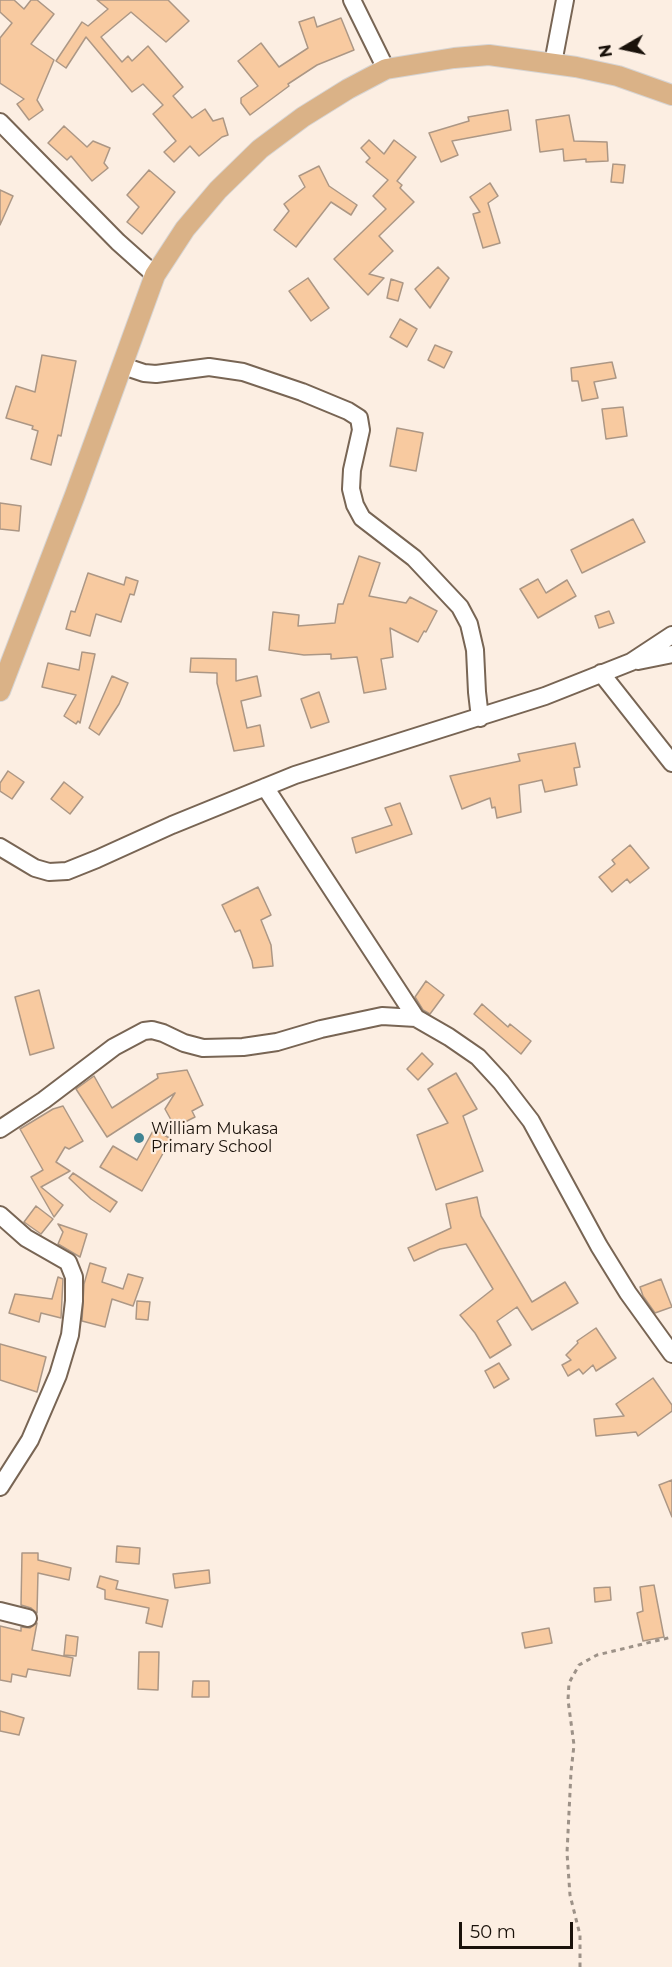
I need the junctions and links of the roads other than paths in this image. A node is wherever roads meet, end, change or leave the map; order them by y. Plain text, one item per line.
1 (352, 0) edge
2 (565, 0) edge
3 (553, 63) junction
4 (386, 69) junction
5 (672, 95) edge
6 (0, 122) edge
7 (155, 274) junction
8 (123, 366) junction
9 (672, 635) edge
10 (672, 654) edge
11 (631, 662) junction
12 (601, 673) junction
13 (0, 691) edge
14 (480, 718) junction
15 (672, 763) edge
16 (265, 787) junction
17 (0, 847) edge
18 (416, 1018) junction
19 (0, 1129) edge
20 (0, 1215) edge
21 (672, 1354) edge
22 (0, 1487) edge
23 (0, 1611) edge
24 (28, 1618) dead end

1 - 4 street
2 - 3 street
3 - 4 main road
3 - 5 main road
4 - 7 main road
6 - 7 street
7 - 8 main road
8 - 13 main road
8 - 14 street
9 - 11 street
10 - 11 street
11 - 12 street
12 - 14 street
12 - 15 street
14 - 16 street
16 - 17 street
16 - 18 street
18 - 19 street
18 - 21 street
20 - 22 street
23 - 24 street

